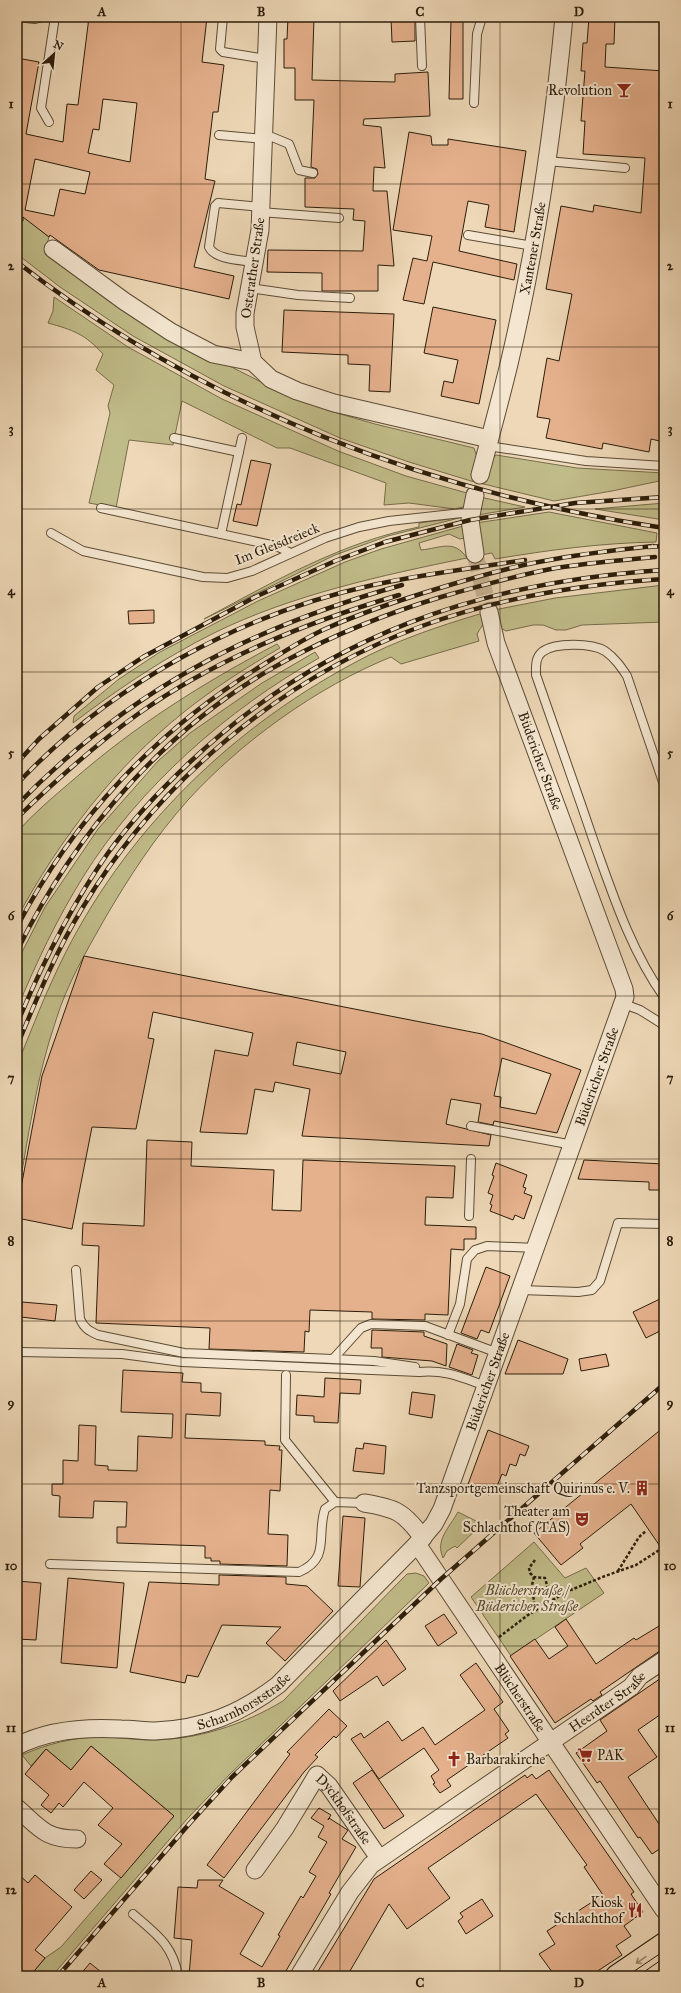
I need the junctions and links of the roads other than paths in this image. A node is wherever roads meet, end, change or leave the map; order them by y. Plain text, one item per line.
1 (17, 17) edge
2 (43, 17) edge
3 (55, 17) edge
4 (223, 17) edge
5 (268, 17) edge
6 (420, 17) edge
7 (482, 17) edge
8 (564, 17) edge
9 (266, 59) junction
10 (422, 66) dead end
11 (474, 103) dead end
12 (49, 122) dead end
13 (219, 135) dead end
14 (264, 139) junction
15 (547, 161) junction
16 (625, 168) dead end
17 (313, 173) dead end
18 (261, 209) junction
19 (339, 218) dead end
20 (468, 235) dead end
21 (533, 246) junction
22 (53, 249) dead end
23 (254, 262) junction
24 (250, 288) junction
25 (350, 298) dead end
26 (253, 362) junction
27 (174, 438) dead end
28 (242, 438) dead end
29 (488, 442) junction
30 (239, 452) junction
31 (664, 466) edge
32 (480, 475) dead end
33 (473, 504) joint
34 (101, 508) dead end
35 (51, 532) dead end
36 (221, 534) junction
37 (291, 553) junction
38 (475, 554) tunnel mouth
39 (489, 612) tunnel mouth
40 (664, 785) edge
41 (664, 997) edge
42 (624, 1004) junction
43 (664, 1025) edge
44 (471, 1126) dead end
45 (573, 1145) junction
46 (471, 1159) dead end
47 (469, 1216) dead end
48 (664, 1224) edge
49 (536, 1248) junction
50 (76, 1270) dead end
51 (521, 1290) junction
52 (448, 1335) junction
53 (123, 1340) junction
54 (20, 1352) dead end
55 (498, 1352) junction
56 (122, 1354) junction
57 (333, 1359) junction
58 (434, 1370) junction
59 (286, 1375) dead end
60 (486, 1386) junction
61 (335, 1502) junction
62 (364, 1503) joint
63 (420, 1541) junction
64 (50, 1564) dead end
65 (664, 1660) edge
66 (551, 1742) junction
67 (17, 1746) edge
68 (17, 1808) edge
69 (77, 1839) dead end
70 (379, 1858) junction
71 (256, 1870) dead end
72 (662, 1902) edge
73 (133, 1914) dead end
74 (664, 1944) edge
75 (664, 1964) edge
76 (178, 1976) edge
77 (299, 1976) edge
78 (617, 1976) edge
79 (645, 1976) edge

1 - 2 lane
3 - 12 lane
4 - 9 lane
5 - 9 street, Osterather Straße
6 - 10 lane
7 - 11 lane
8 - 15 street, Xantener Straße
9 - 14 street, Osterather Straße
13 - 14 lane
14 - 17 lane
14 - 18 street, Osterather Straße
15 - 16 lane
15 - 21 street, Xantener Straße
18 - 19 lane
18 - 23 street, Osterather Straße
18 - 23 lane
20 - 21 lane
21 - 29 street, Xantener Straße
22 - 26 street
23 - 24 street, Osterather Straße
24 - 25 lane
24 - 26 street, Osterather Straße
26 - 29 street
27 - 30 lane
28 - 30 lane
29 - 31 lane
29 - 32 street, Xantener Straße
30 - 36 lane
33 - 37 lane, Im Gleisdreieck
33 - 38 street
34 - 36 lane
35 - 37 lane, Im Gleisdreieck
36 - 37 lane
39 - 42 street, Büdericher Straße
40 - 41 lane
42 - 43 lane
42 - 45 street, Büdericher Straße
44 - 45 lane
45 - 49 street, Büdericher Straße
46 - 47 lane
48 - 51 lane
49 - 51 street, Büdericher Straße
49 - 52 lane
50 - 53 lane
51 - 55 street, Büdericher Straße
52 - 55 lane
52 - 57 lane
53 - 56 lane
53 - 57 lane
54 - 56 lane
55 - 60 street, Büdericher Straße
56 - 58 lane
57 - 58 lane
58 - 60 lane
59 - 61 lane
60 - 63 street, Büdericher Straße
61 - 62 lane
61 - 64 lane
62 - 63 street
63 - 66 street, Blücherstraße
63 - 67 street, Scharnhorststraße
65 - 66 street, Heerdter Straße
66 - 70 street, Dyckhofstraße
66 - 72 street, Blücherstraße
68 - 69 street
70 - 71 street, Dyckhofstraße
70 - 77 street, Dyckhofstraße
73 - 76 lane
74 -> 78 main road
75 - 79 main road

